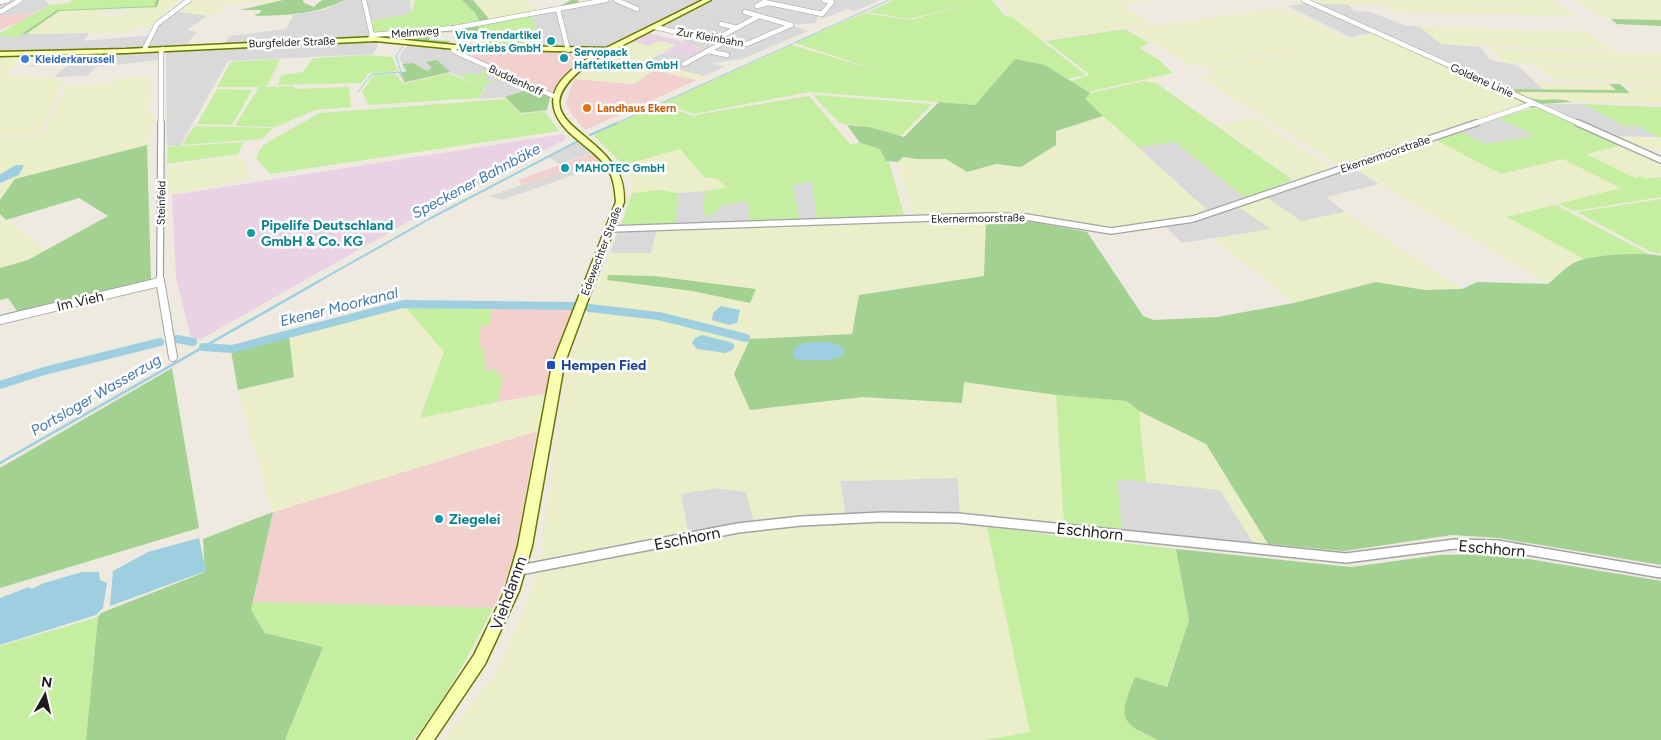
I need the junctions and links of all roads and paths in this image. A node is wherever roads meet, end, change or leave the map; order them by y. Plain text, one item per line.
1 (8, 0) edge
2 (20, 0) edge
3 (190, 0) edge
4 (364, 0) edge
5 (579, 0) edge
6 (606, 0) edge
7 (616, 0) edge
8 (708, 0) edge
9 (824, 0) edge
10 (1304, 0) edge
11 (0, 2) edge
12 (769, 3) dead end
13 (576, 6) junction
14 (558, 9) junction
15 (637, 9) dead end
16 (0, 12) edge
17 (745, 12) dead end
18 (758, 16) junction
19 (721, 24) dead end
20 (655, 26) junction
21 (736, 28) junction
22 (371, 37) junction
23 (714, 40) junction
24 (724, 42) junction
25 (455, 47) junction
26 (163, 49) junction
27 (144, 50) junction
28 (568, 50) junction
29 (708, 51) junction
30 (604, 52) junction
31 (0, 54) edge
32 (727, 56) dead end
33 (684, 64) dead end
34 (556, 97) junction
35 (1534, 103) junction
36 (1661, 160) edge
37 (611, 229) junction
38 (160, 282) junction
39 (0, 320) edge
40 (173, 357) dead end
41 (546, 429) joint
42 (520, 570) junction
43 (1661, 574) edge
44 (425, 740) edge

1 - 11 street
2 - 16 street
3 - 27 street
4 - 22 street
5 - 13 street
6 - 13 street, Melmweg
7 - 15 street
8 - 20 main road
9 - 12 street
10 - 35 street, Goldene Linie
13 - 14 street, Melmweg
14 - 22 street, Melmweg
14 - 28 street
17 - 18 street
18 - 21 street
18 - 24 street, Zur Kleinbahn
19 - 21 street
20 - 23 street, Zur Kleinbahn
20 - 30 main road
21 - 23 street
22 - 25 main road, Burgfelder Straße
22 - 26 main road, Burgfelder Straße
23 - 24 street, Zur Kleinbahn
24 - 29 street
25 - 28 main road, Burgfelder Straße
25 - 34 street, Buddenhoff
26 - 27 main road, Burgfelder Straße
26 - 38 street, Steinfeld
27 - 31 main road, Burgfelder Straße
28 - 30 main road, Burgfelder Straße
29 - 32 street
29 - 33 street
30 - 34 main road
34 - 37 main road, Edewechter Straße
35 - 36 street, Goldene Linie
35 - 37 street, Ekernermoorstraße
37 - 41 main road, Edewechter Straße
38 - 39 street, Im Vieh
38 - 40 street, Steinfeld
41 - 42 main road, Viehdamm
42 - 43 street, Eschhorn
42 - 44 main road, Viehdamm

